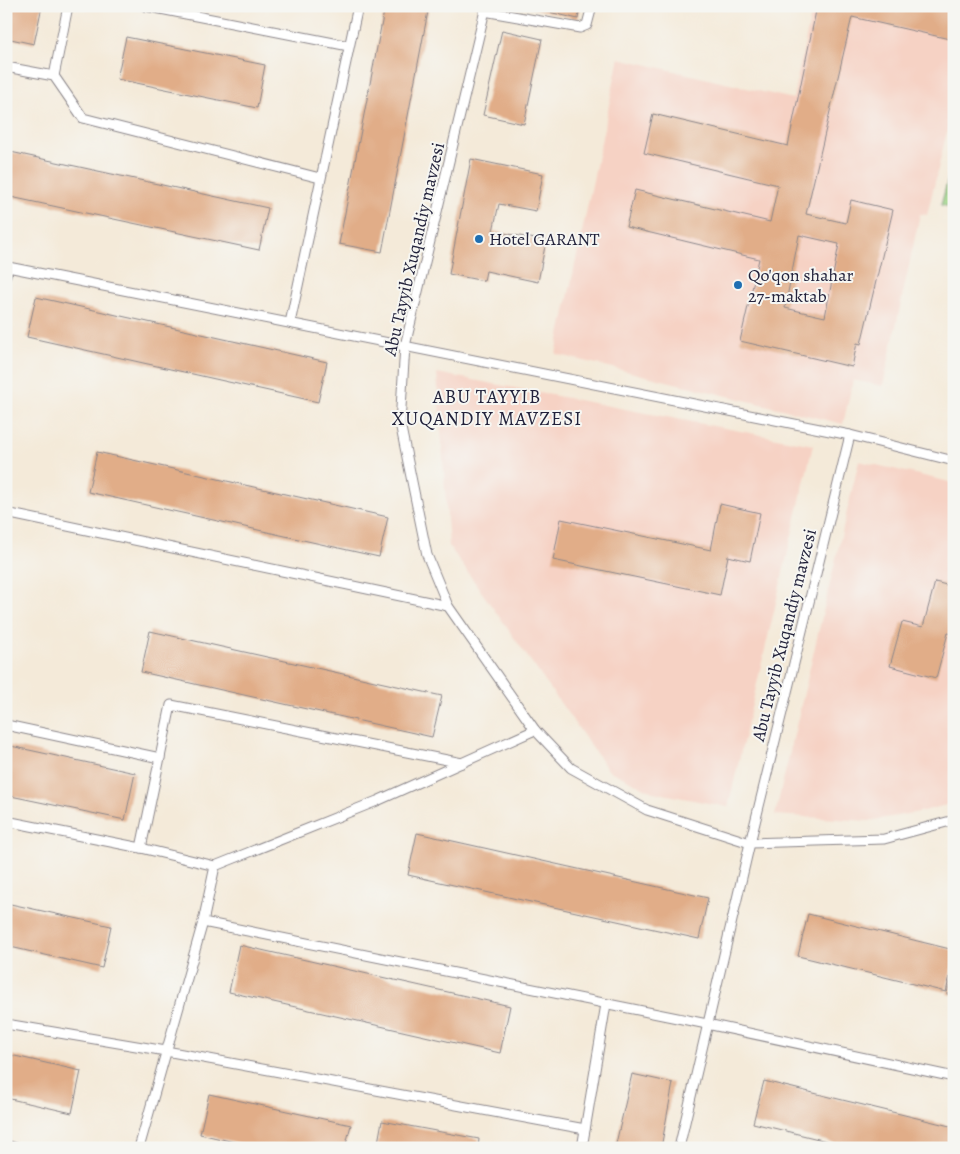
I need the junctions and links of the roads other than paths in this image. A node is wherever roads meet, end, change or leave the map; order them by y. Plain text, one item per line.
1 (68, 6) edge
2 (145, 6) edge
3 (358, 6) edge
4 (592, 6) edge
5 (485, 9) edge
6 (349, 46) junction
7 (6, 67) edge
8 (54, 76) junction
9 (320, 178) junction
10 (6, 275) edge
11 (290, 323) junction
12 (405, 346) junction
13 (850, 435) junction
14 (954, 461) edge
15 (6, 514) edge
16 (448, 606) junction
17 (6, 725) edge
18 (535, 730) junction
19 (160, 758) junction
20 (462, 762) junction
21 (954, 820) edge
22 (6, 821) edge
23 (750, 843) junction
24 (142, 848) junction
25 (215, 866) junction
26 (203, 922) junction
27 (606, 1004) junction
28 (6, 1024) edge
29 (708, 1024) junction
30 (166, 1051) junction
31 (954, 1078) edge
32 (585, 1129) junction
33 (6, 1145) edge
34 (16, 1148) edge
35 (139, 1148) edge
36 (582, 1148) edge
37 (679, 1148) edge

1 - 8 lane
2 - 6 lane
3 - 6 lane
4 - 5 lane
5 - 12 lane, Abu Tayyib Xuqandiy mavzesi
6 - 9 lane
7 - 8 lane
8 - 9 lane
9 - 11 lane
10 - 11 lane
11 - 12 lane
12 - 13 lane
12 - 16 lane, Abu Tayyib Xuqandiy mavzesi
13 - 14 lane
13 - 23 lane, Abu Tayyib Xuqandiy mavzesi
15 - 16 lane
16 - 18 lane, Abu Tayyib Xuqandiy mavzesi
17 - 19 lane
18 - 20 lane
18 - 23 lane, Abu Tayyib Xuqandiy mavzesi
19 - 20 lane
19 - 24 lane
20 - 25 lane
21 - 23 lane, Abu Tayyib Xuqandiy mavzesi
22 - 24 lane
23 - 29 lane, Abu Tayyib Xuqandiy mavzesi
24 - 25 lane
25 - 26 lane
26 - 27 lane
26 - 30 lane
27 - 29 lane
27 - 32 lane
28 - 30 lane
29 - 31 lane
29 - 37 lane, Abu Tayyib Xuqandiy mavzesi
30 - 32 lane
30 - 35 lane
32 - 36 lane
33 - 34 lane

